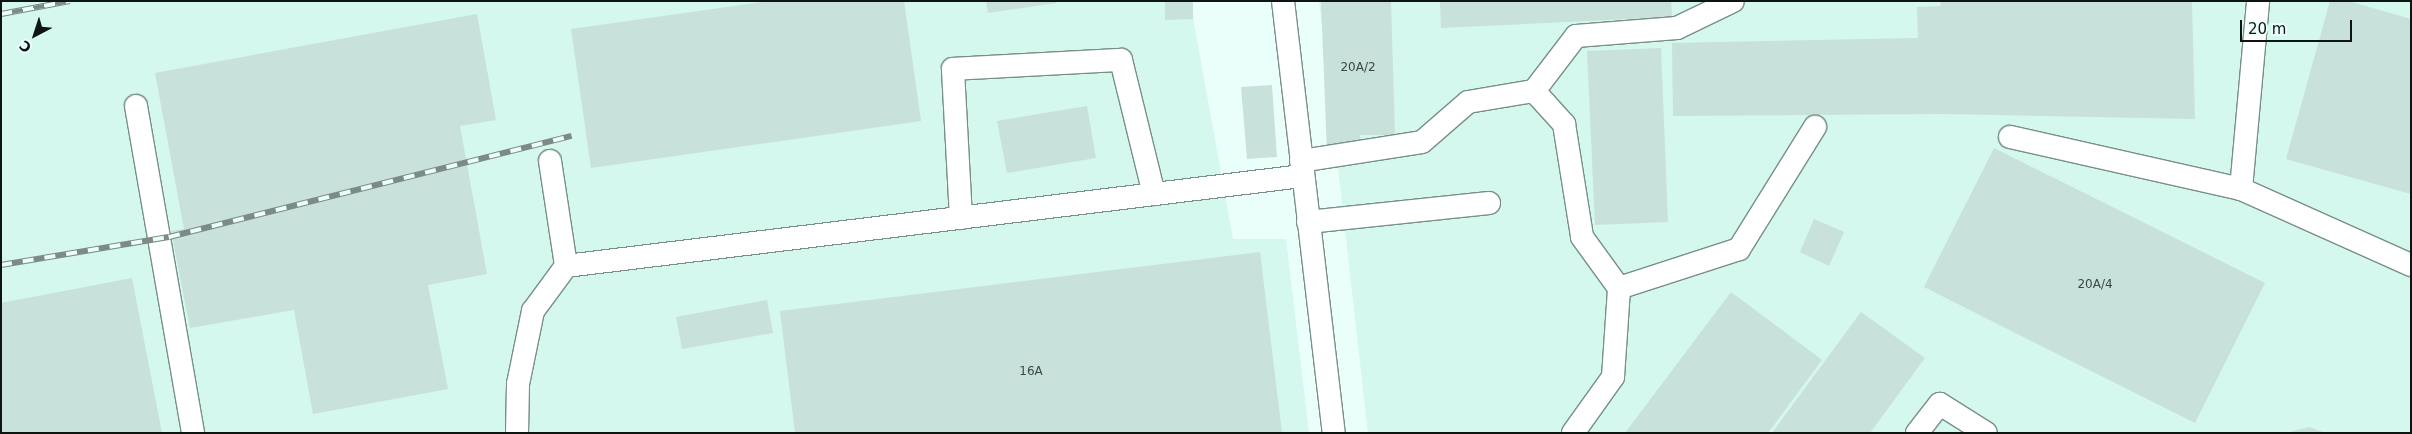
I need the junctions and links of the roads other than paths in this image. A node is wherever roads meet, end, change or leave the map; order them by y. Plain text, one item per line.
1 (1283, 1) edge
2 (1733, 1) edge
3 (2258, 1) edge
4 (1534, 91) junction
5 (136, 106) dead end
6 (1815, 127) dead end
7 (2010, 136) dead end
8 (550, 161) dead end
9 (1302, 169) junction
10 (2241, 189) junction
11 (1154, 194) junction
12 (1489, 203) dead end
13 (961, 218) junction
14 (1308, 222) junction
15 (2411, 265) edge
16 (566, 266) junction
17 (1619, 288) junction
18 (193, 433) edge
19 (517, 433) edge
20 (1334, 433) edge
21 (1573, 433) edge
22 (1917, 433) edge
23 (1986, 433) edge

1 - 9 lane
2 - 4 lane
3 - 10 lane
4 - 9 lane
4 - 17 lane
5 - 18 lane
6 - 17 lane
7 - 10 lane
8 - 16 lane
9 - 11 lane
9 - 14 lane
10 - 15 lane
11 - 13 lane
11 - 13 lane
12 - 14 lane
13 - 16 lane
14 - 20 lane
16 - 19 lane
17 - 21 lane
22 - 23 lane

